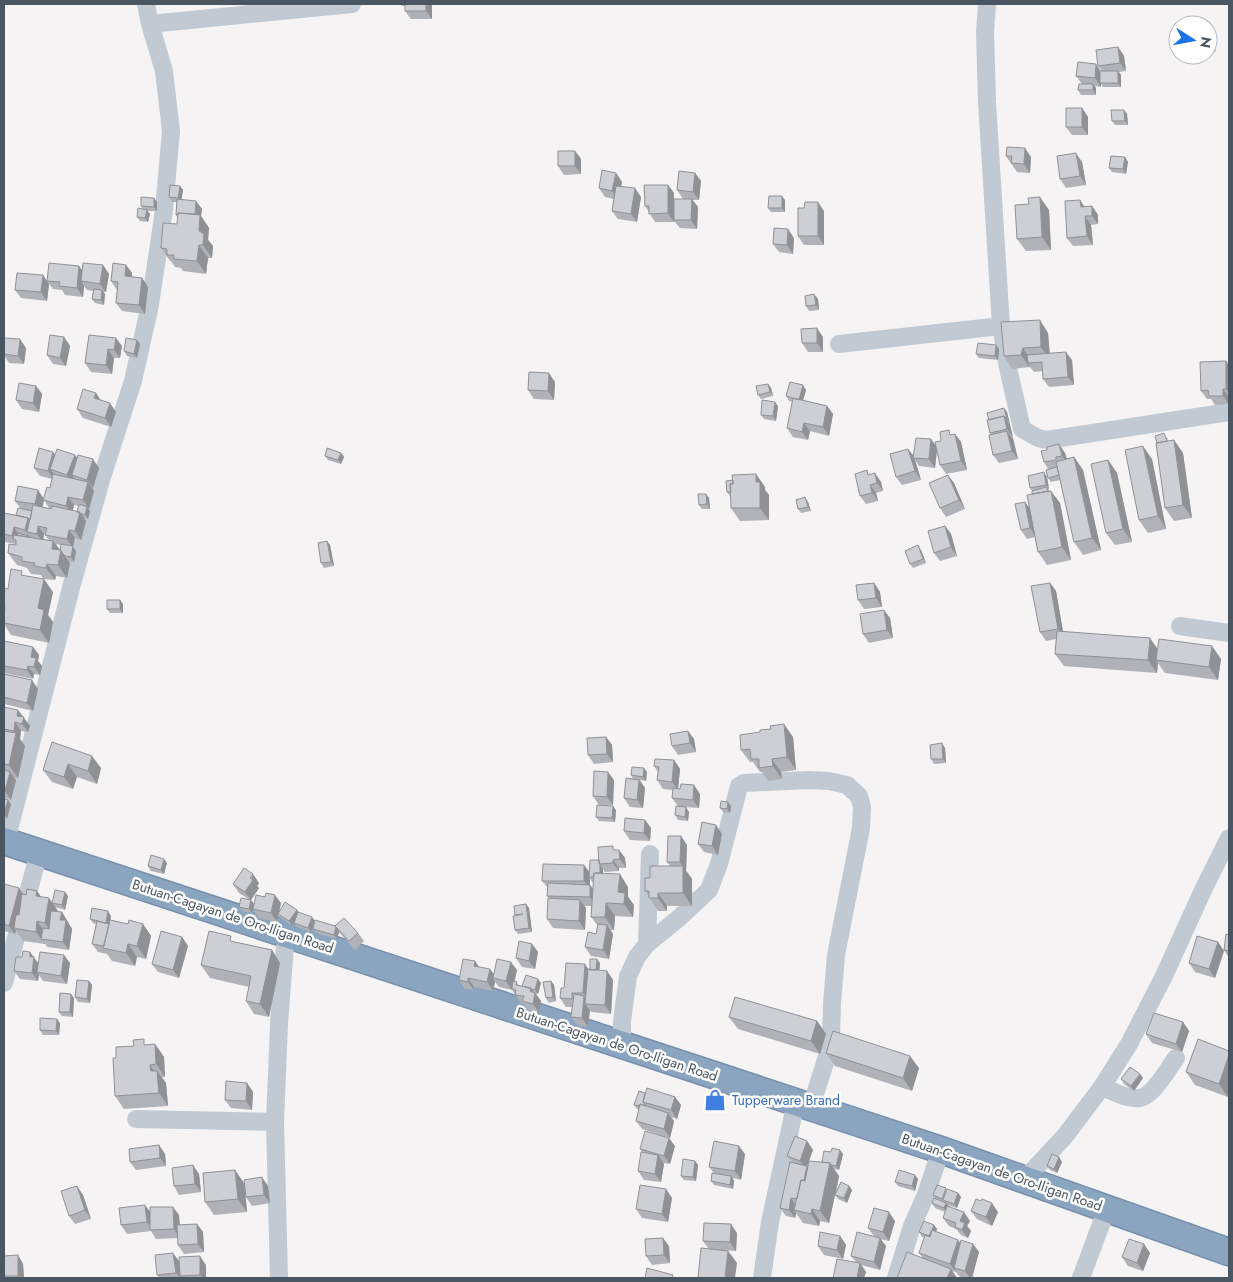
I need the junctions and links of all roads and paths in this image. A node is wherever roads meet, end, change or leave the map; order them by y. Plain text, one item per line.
1 (146, 4) edge
2 (352, 4) edge
3 (987, 4) edge
4 (150, 24) junction
5 (1001, 326) junction
6 (839, 344) dead end
7 (1229, 412) edge
8 (1180, 626) dead end
9 (1229, 633) edge
10 (1229, 838) edge
11 (5, 841) edge
12 (39, 852) junction
13 (650, 854) dead end
14 (286, 933) junction
15 (647, 944) junction
16 (4, 983) edge
17 (622, 1046) junction
18 (1176, 1058) dead end
19 (1102, 1087) junction
20 (804, 1105) junction
21 (136, 1118) dead end
22 (275, 1122) junction
23 (941, 1150) junction
24 (1024, 1180) junction
25 (1107, 1208) junction
26 (1229, 1252) edge
27 (278, 1278) edge
28 (762, 1278) edge
29 (896, 1278) edge
30 (1082, 1278) edge

1 - 4 street
2 - 4 street
3 - 5 street
4 - 11 street
5 - 6 street
5 - 7 street
8 - 9 street
10 - 19 street
11 - 12 highway, Butuan-Cagayan de Oro-Iligan Road
12 - 14 highway, Butuan-Cagayan de Oro-Iligan Road
12 - 16 street
13 - 15 street
14 - 17 highway, Butuan-Cagayan de Oro-Iligan Road
14 - 22 street
15 - 17 street
15 - 20 street
17 - 20 highway, Butuan-Cagayan de Oro-Iligan Road
18 - 19 street
19 - 24 street
20 - 23 highway, Butuan-Cagayan de Oro-Iligan Road
20 - 28 street
21 - 22 street
22 - 27 street
23 - 24 highway, Butuan-Cagayan de Oro-Iligan Road
23 - 29 street
24 - 25 highway, Butuan-Cagayan de Oro-Iligan Road
25 - 26 highway, Butuan-Cagayan de Oro-Iligan Road
25 - 30 street

